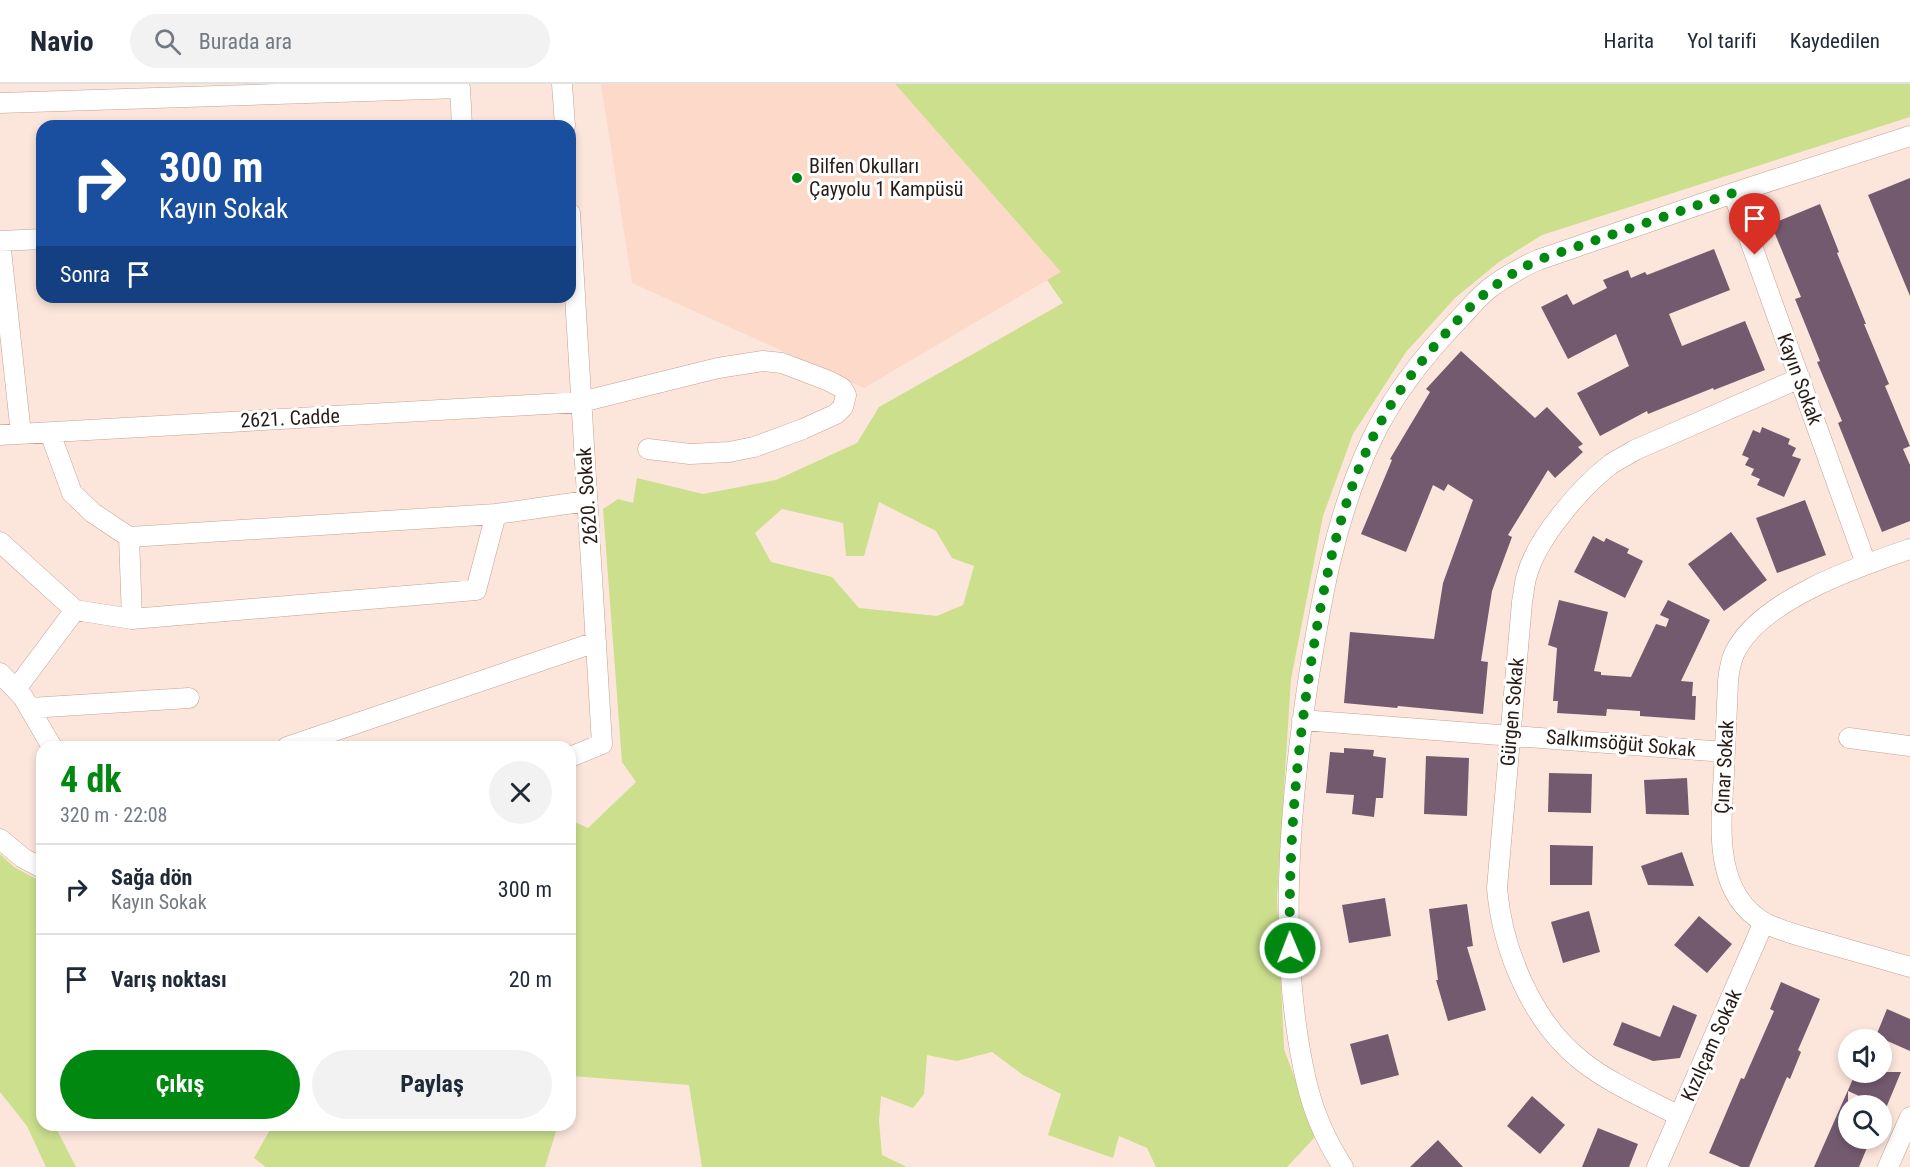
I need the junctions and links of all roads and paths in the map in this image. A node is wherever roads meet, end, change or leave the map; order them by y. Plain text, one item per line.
1 (562, 84) edge
2 (0, 103) edge
3 (462, 120) edge
4 (565, 120) edge
5 (1910, 136) edge
6 (1733, 193) junction
7 (36, 239) edge
8 (575, 303) edge
9 (1800, 378) junction
10 (581, 402) junction
11 (50, 432) junction
12 (21, 434) junction
13 (0, 435) edge
14 (648, 449) dead end
15 (587, 501) junction
16 (496, 514) junction
17 (129, 537) junction
18 (0, 542) edge
19 (1910, 549) edge
20 (1866, 564) junction
21 (75, 610) junction
22 (132, 619) junction
23 (596, 642) junction
24 (0, 673) edge
25 (16, 689) junction
26 (189, 698) dead end
27 (30, 708) junction
28 (1302, 720) junction
29 (1511, 734) junction
30 (1849, 738) dead end
31 (49, 741) edge
32 (305, 741) edge
33 (1910, 746) edge
34 (1725, 752) junction
35 (576, 755) edge
36 (0, 839) edge
37 (36, 865) edge
38 (1764, 922) junction
39 (1910, 967) edge
40 (1679, 1116) junction
41 (1910, 1117) edge
42 (1343, 1167) edge
43 (1657, 1167) edge
44 (1888, 1167) edge

1 - 4 street
2 - 3 street
5 - 6 street
6 - 9 street, Kayın Sokak
6 - 28 street
7 - 12 street
8 - 10 street, 2620. Sokak
9 - 20 street, Kayın Sokak
9 - 29 street, Gürgen Sokak
10 - 11 street, 2621. Cadde
10 - 14 street, 2621. Cadde
10 - 15 street, 2620. Sokak
11 - 12 street, 2621. Cadde
11 - 17 street
12 - 13 street, 2621. Cadde
15 - 16 street
15 - 23 street, 2620. Sokak
16 - 17 street
16 - 22 street
17 - 22 street
18 - 21 street
19 - 20 street, Çınar Sokak
20 - 34 street, Çınar Sokak
21 - 22 street
21 - 25 street
23 - 32 street
23 - 35 street, 2620. Sokak
24 - 25 street
25 - 27 street
26 - 27 street
27 - 31 street
28 - 29 street, Salkımsöğüt Sokak
28 - 42 street
29 - 34 street, Salkımsöğüt Sokak
29 - 40 street, Gürgen Sokak
30 - 33 street
34 - 38 street, Çınar Sokak
36 - 37 street
38 - 39 street, Çınar Sokak
38 - 40 street, Kızılçam Sokak
40 - 43 street, Kızılçam Sokak
41 - 44 street

